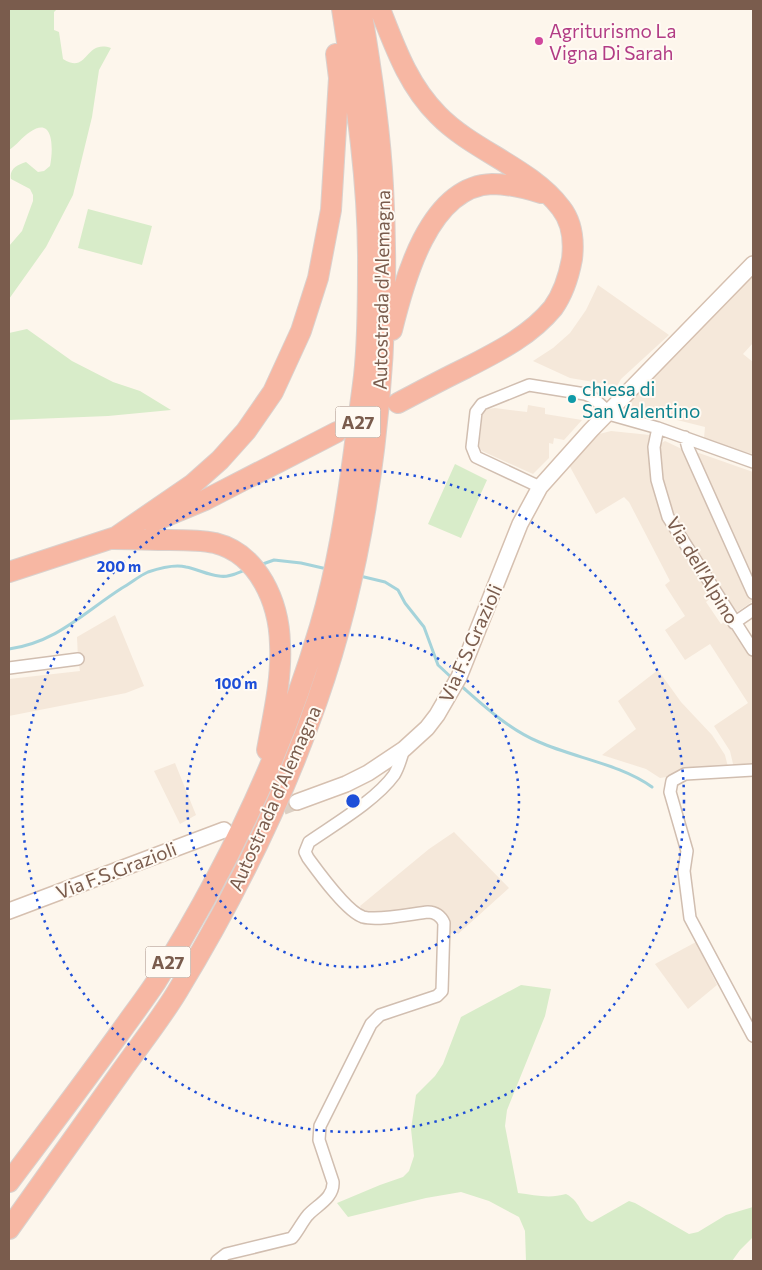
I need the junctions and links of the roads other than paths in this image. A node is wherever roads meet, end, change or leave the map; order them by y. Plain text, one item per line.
1 (330, 9) edge
2 (342, 9) edge
3 (361, 9) edge
4 (380, 9) edge
5 (550, 196) junction
6 (753, 264) edge
7 (382, 374) junction
8 (398, 402) dead end
9 (608, 412) junction
10 (658, 428) junction
11 (337, 432) dead end
12 (685, 437) junction
13 (753, 462) edge
14 (540, 488) junction
15 (113, 539) junction
16 (9, 572) edge
17 (753, 593) edge
18 (753, 610) edge
19 (734, 623) junction
20 (753, 650) edge
21 (78, 659) dead end
22 (9, 668) edge
23 (404, 749) junction
24 (753, 770) edge
25 (297, 802) tunnel mouth
26 (246, 820) junction
27 (224, 830) tunnel mouth
28 (9, 911) edge
29 (753, 1036) edge
30 (9, 1182) edge
31 (9, 1229) edge
32 (217, 1261) edge

1 - 15 highway, A27
2 - 26 highway, Autostrada d'Alemagna / A27
3 - 7 highway, Autostrada d'Alemagna / A27
4 - 5 highway, A27
5 - 7 highway, A27
5 - 8 highway, A27
6 - 9 main road, Via F.S.Grazioli
7 - 31 highway, Autostrada d'Alemagna / A27
9 - 10 street
9 - 14 main road, Via F.S.Grazioli
9 - 14 street
10 - 12 street
10 - 19 street, Via dell'Alpino
11 - 15 highway, A27
12 - 13 street
12 - 17 street
14 - 23 main road, Via F.S.Grazioli
15 - 16 highway, A27
15 - 26 highway, A27
18 - 19 street
19 - 20 street, Via dell'Alpino
21 - 22 street
23 - 25 main road, Via F.S.Grazioli
23 - 32 street
24 - 29 street
26 - 30 highway, Autostrada d'Alemagna / A27
27 - 28 main road, Via F.S.Grazioli

